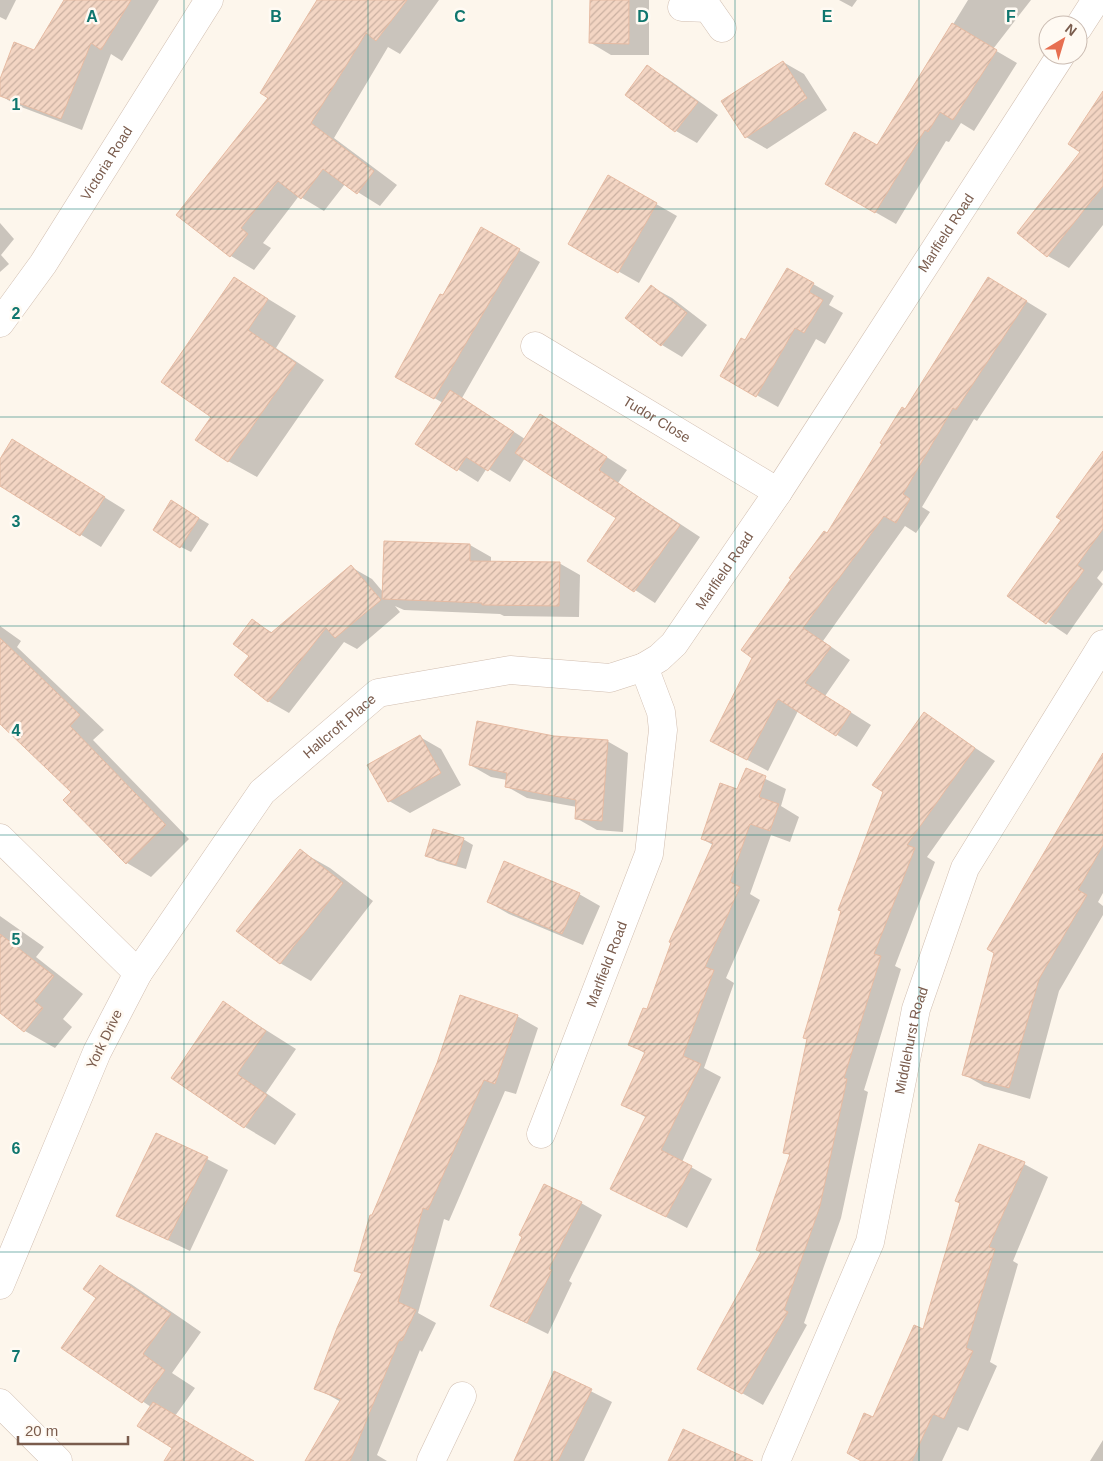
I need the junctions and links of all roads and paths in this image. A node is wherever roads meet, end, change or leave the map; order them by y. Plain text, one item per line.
1 (209, 0) edge
2 (1096, 0) edge
3 (1086, 15) edge
4 (1055, 65) edge
5 (0, 323) edge
6 (535, 346) dead end
7 (778, 492) junction
8 (1103, 644) edge
9 (644, 667) junction
10 (0, 838) edge
11 (138, 973) junction
12 (541, 1134) dead end
13 (0, 1285) edge
14 (462, 1396) dead end
15 (0, 1404) edge
16 (58, 1461) edge
17 (431, 1461) edge
18 (776, 1461) edge

1 - 5 street, Victoria Road
2 - 3 street
4 - 7 street, Marlfield Road
6 - 7 street, Tudor Close
7 - 9 street, Marlfield Road
8 - 18 street, Middlehurst Road
9 - 11 street, Hallcroft Place
9 - 12 street, Marlfield Road
10 - 11 street
11 - 13 street, York Drive
14 - 17 street
15 - 16 street

